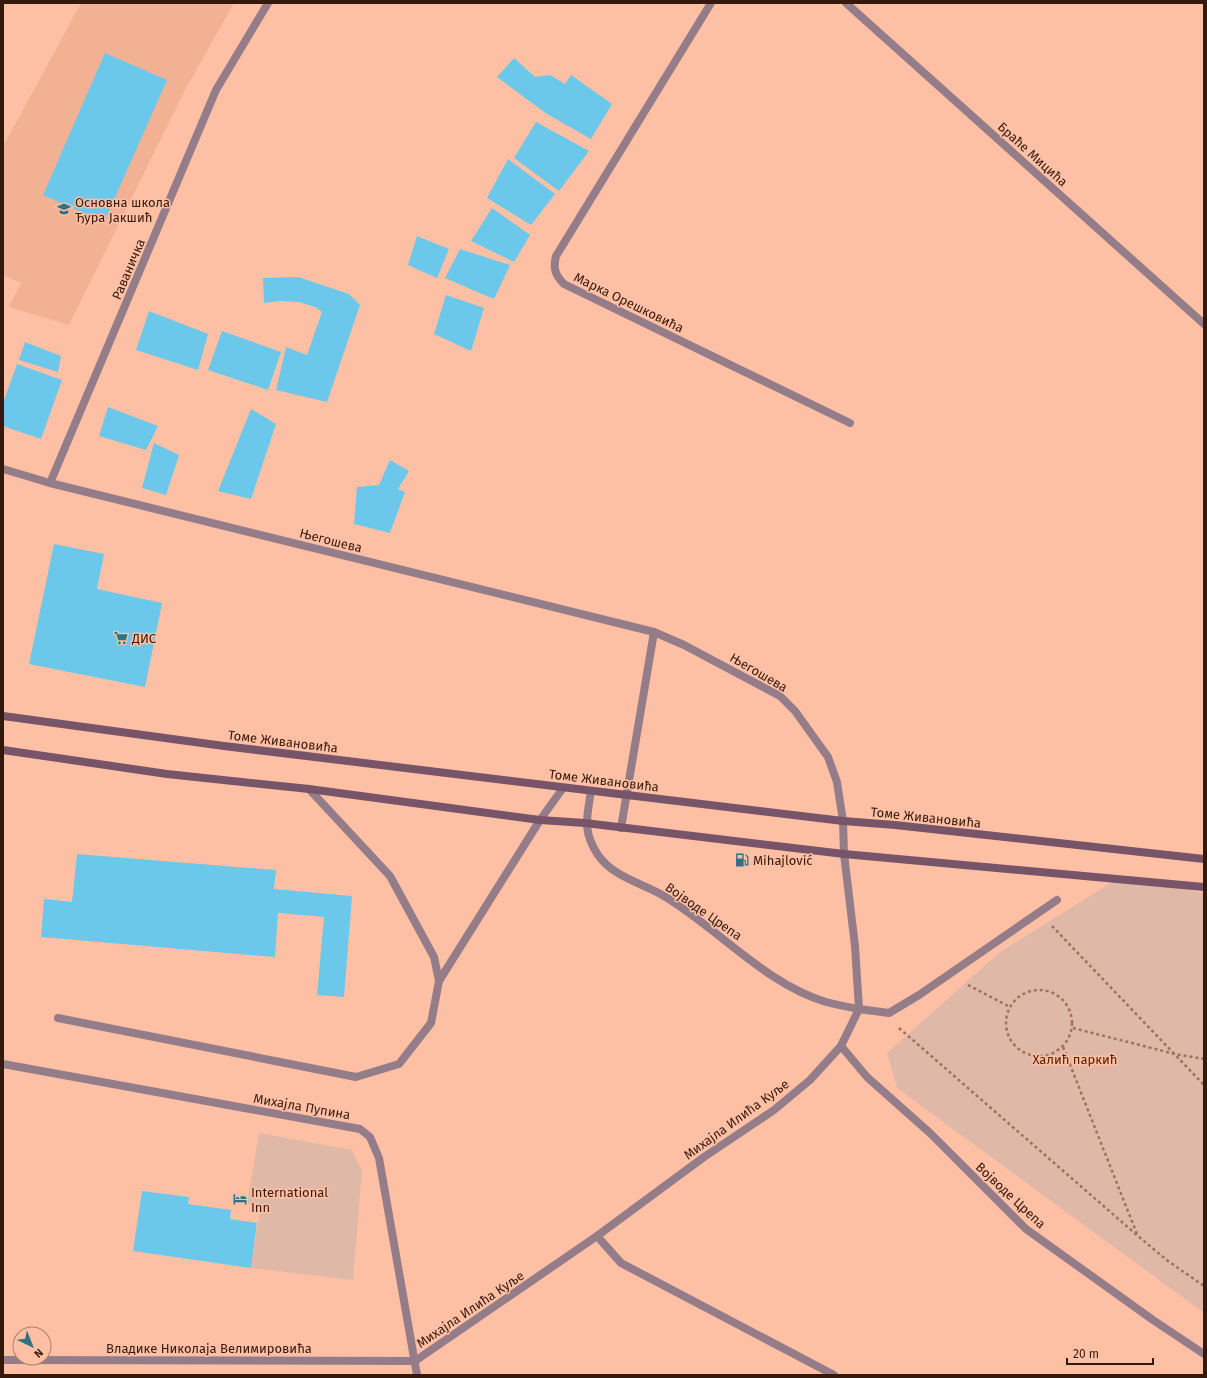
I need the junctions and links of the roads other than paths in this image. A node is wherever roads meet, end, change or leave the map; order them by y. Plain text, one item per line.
1 (268, 3) edge
2 (712, 3) edge
3 (846, 3) edge
4 (1204, 324) edge
5 (850, 422) dead end
6 (3, 469) edge
7 (50, 483) junction
8 (654, 632) junction
9 (3, 716) edge
10 (3, 750) edge
11 (564, 788) junction
12 (309, 789) junction
13 (591, 791) junction
14 (627, 795) junction
15 (540, 820) junction
16 (843, 821) junction
17 (585, 823) junction
18 (621, 828) junction
19 (844, 854) junction
20 (1204, 859) edge
21 (1204, 887) edge
22 (1057, 900) dead end
23 (439, 981) junction
24 (859, 1009) junction
25 (58, 1018) dead end
26 (841, 1046) junction
27 (3, 1064) edge
28 (597, 1236) junction
29 (1204, 1354) edge
30 (3, 1360) edge
31 (415, 1360) junction
32 (417, 1375) edge
33 (834, 1375) edge

1 - 7 street, Раваничка
2 - 5 street, Марка Орешковића
3 - 4 street, Браће Мицића
6 - 7 street, Његошева
7 - 8 street, Његошева
8 - 14 street
8 - 16 street, Његошева
9 - 11 main road, Томе Живановића
10 - 12 main road
11 - 13 main road, Томе Живановића
11 - 15 street
12 - 15 main road
12 - 23 street
13 - 14 main road, Томе Живановића
13 - 17 street, Војводе Црепа
14 - 16 main road, Томе Живановића
14 - 18 street
15 - 17 main road
15 - 23 street
16 - 19 street, Његошева
16 - 20 main road, Томе Живановића
17 - 18 main road
17 - 24 street, Војводе Црепа
18 - 19 main road
19 - 21 main road
19 - 24 street
22 - 24 street, Војводе Црепа
23 - 25 street
24 - 26 street, Михајла Илића Куље
26 - 28 street, Михајла Илића Куље
26 - 29 street, Војводе Црепа
27 - 31 street, Михајла Пупина
28 - 31 street, Михајла Илића Куље
28 - 33 street
30 - 31 street, Владике Николаја Велимировића
31 - 32 street, Михајла Пупина

